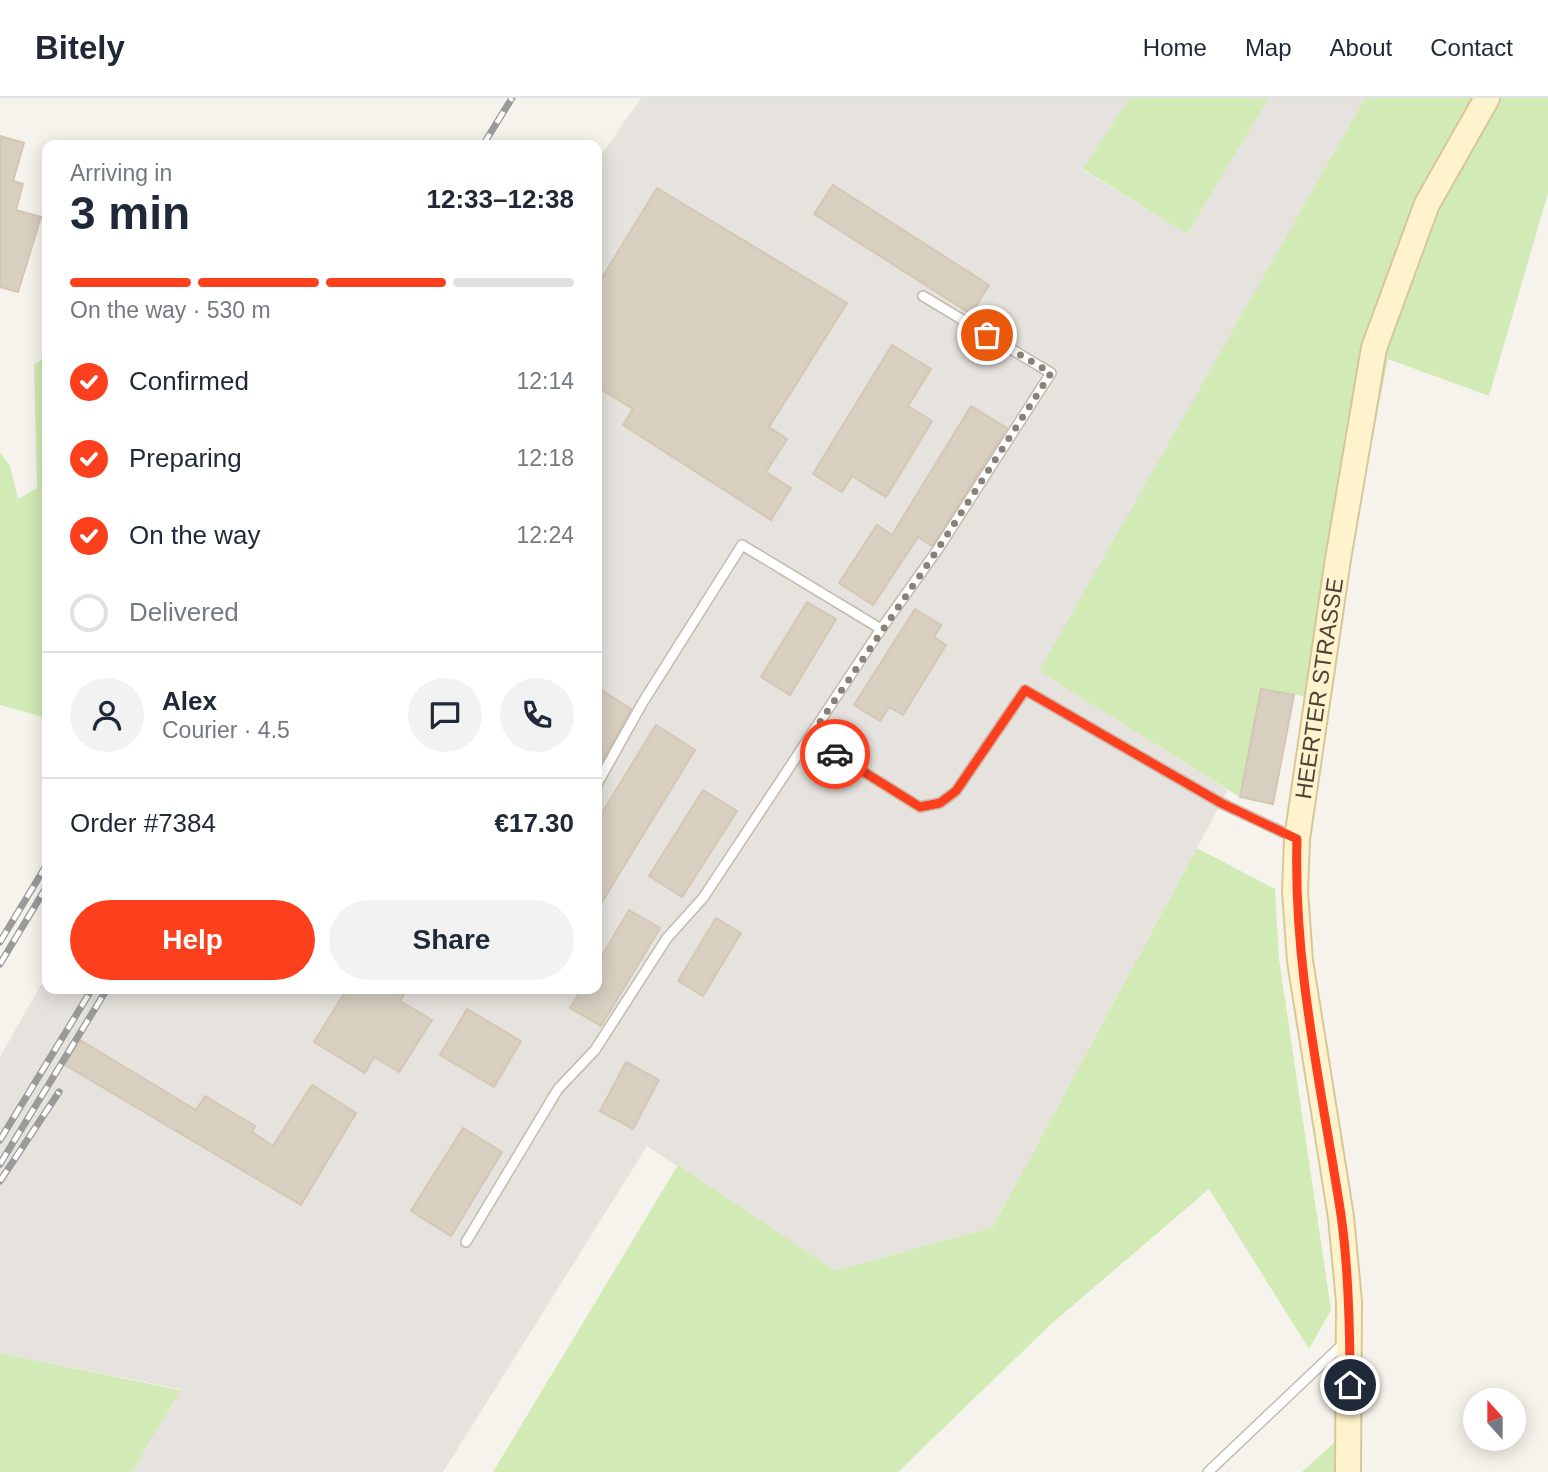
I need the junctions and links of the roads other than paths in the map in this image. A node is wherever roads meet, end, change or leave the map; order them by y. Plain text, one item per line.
1 (1487, 98) edge
2 (923, 296) dead end
3 (881, 629) junction
4 (809, 738) junction
5 (602, 775) edge
6 (1297, 839) junction
7 (466, 1242) dead end
8 (1350, 1338) junction
9 (1208, 1472) edge
10 (1348, 1472) edge

1 - 6 main road, HEERTER STRASSE
2 - 3 lane
3 - 4 lane
3 - 5 lane
4 - 6 lane
4 - 7 lane
6 - 8 main road, HEERTER STRASSE
8 - 9 lane
8 - 10 main road, HEERTER STRASSE

